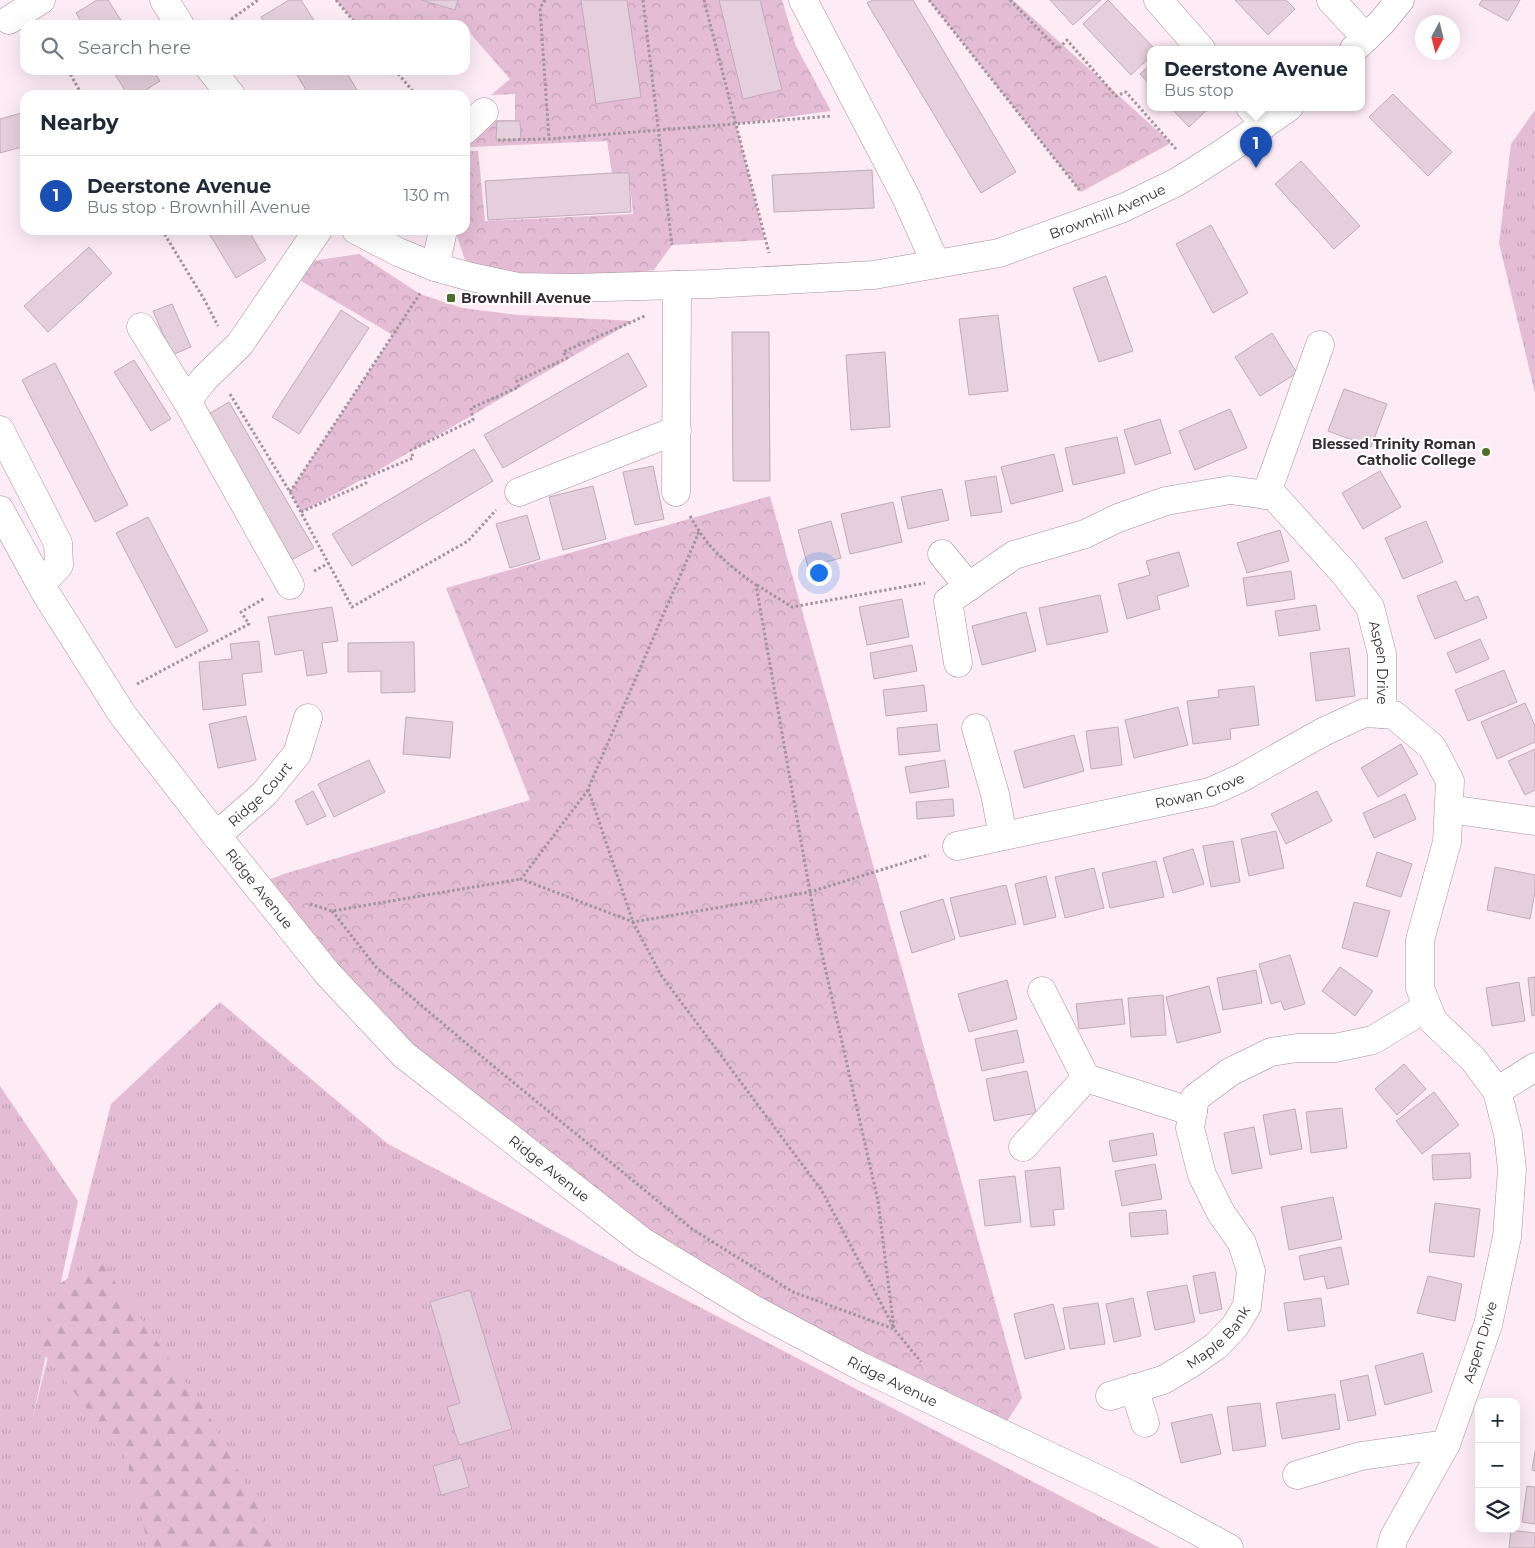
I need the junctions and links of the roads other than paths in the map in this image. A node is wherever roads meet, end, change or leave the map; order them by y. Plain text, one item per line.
1 (41, 0) edge
2 (164, 0) edge
3 (803, 0) edge
4 (1158, 0) edge
5 (1331, 0) edge
6 (1400, 0) edge
7 (9, 20) dead end
8 (177, 20) edge
9 (1360, 44) edge
10 (1198, 46) edge
11 (215, 75) edge
12 (227, 90) edge
13 (1274, 111) edge
14 (1258, 115) edge
15 (315, 235) edge
16 (366, 235) edge
17 (442, 235) edge
18 (936, 264) junction
19 (435, 268) junction
20 (677, 285) junction
21 (141, 326) dead end
22 (1320, 345) dead end
23 (187, 401) junction
24 (0, 430) edge
25 (677, 430) junction
26 (525, 489) road end
27 (676, 492) road end
28 (1266, 495) junction
29 (0, 510) edge
30 (942, 554) dead end
31 (41, 584) junction
32 (290, 585) road end
33 (959, 594) junction
34 (958, 663) dead end
35 (1382, 714) junction
36 (308, 718) dead end
37 (976, 728) dead end
38 (1449, 809) junction
39 (1534, 821) edge
40 (216, 836) junction
41 (1004, 836) junction
42 (957, 846) road end
43 (1042, 991) dead end
44 (1427, 1007) junction
45 (1535, 1068) edge
46 (1086, 1078) junction
47 (1497, 1091) junction
48 (1193, 1112) junction
49 (1023, 1147) dead end
50 (1145, 1422) dead end
51 (1446, 1444) junction
52 (1297, 1475) dead end
53 (1230, 1548) edge
54 (1390, 1548) edge

1 - 7 street
2 - 8 street
3 - 18 street
4 - 10 street
5 - 9 street
6 - 9 street
11 - 12 street
13 - 14 street, Brownhill Avenue
14 - 18 street, Brownhill Avenue
15 - 23 street
16 - 19 street, Brownhill Avenue
17 - 19 street
18 - 20 street, Brownhill Avenue
19 - 20 street, Brownhill Avenue
20 - 25 street
21 - 23 street
22 - 28 street
23 - 32 street
24 - 31 street
25 - 26 street
25 - 27 street
28 - 33 street, Aspen Drive
28 - 35 street, Aspen Drive
29 - 31 street, Ridge Avenue
30 - 33 street
31 - 40 street, Ridge Avenue
33 - 34 street
35 - 38 street, Aspen Drive
35 - 41 street, Rowan Grove
36 - 40 street, Ridge Court
37 - 41 street
38 - 39 street
38 - 44 street, Aspen Drive
40 - 53 street, Ridge Avenue
41 - 42 street, Rowan Grove
43 - 46 street
44 - 47 street, Aspen Drive
44 - 48 street, Maple Bank
45 - 47 street
46 - 48 street
46 - 49 street
47 - 51 street, Aspen Drive
48 - 50 street, Maple Bank
51 - 52 street
51 - 54 street, Aspen Drive

